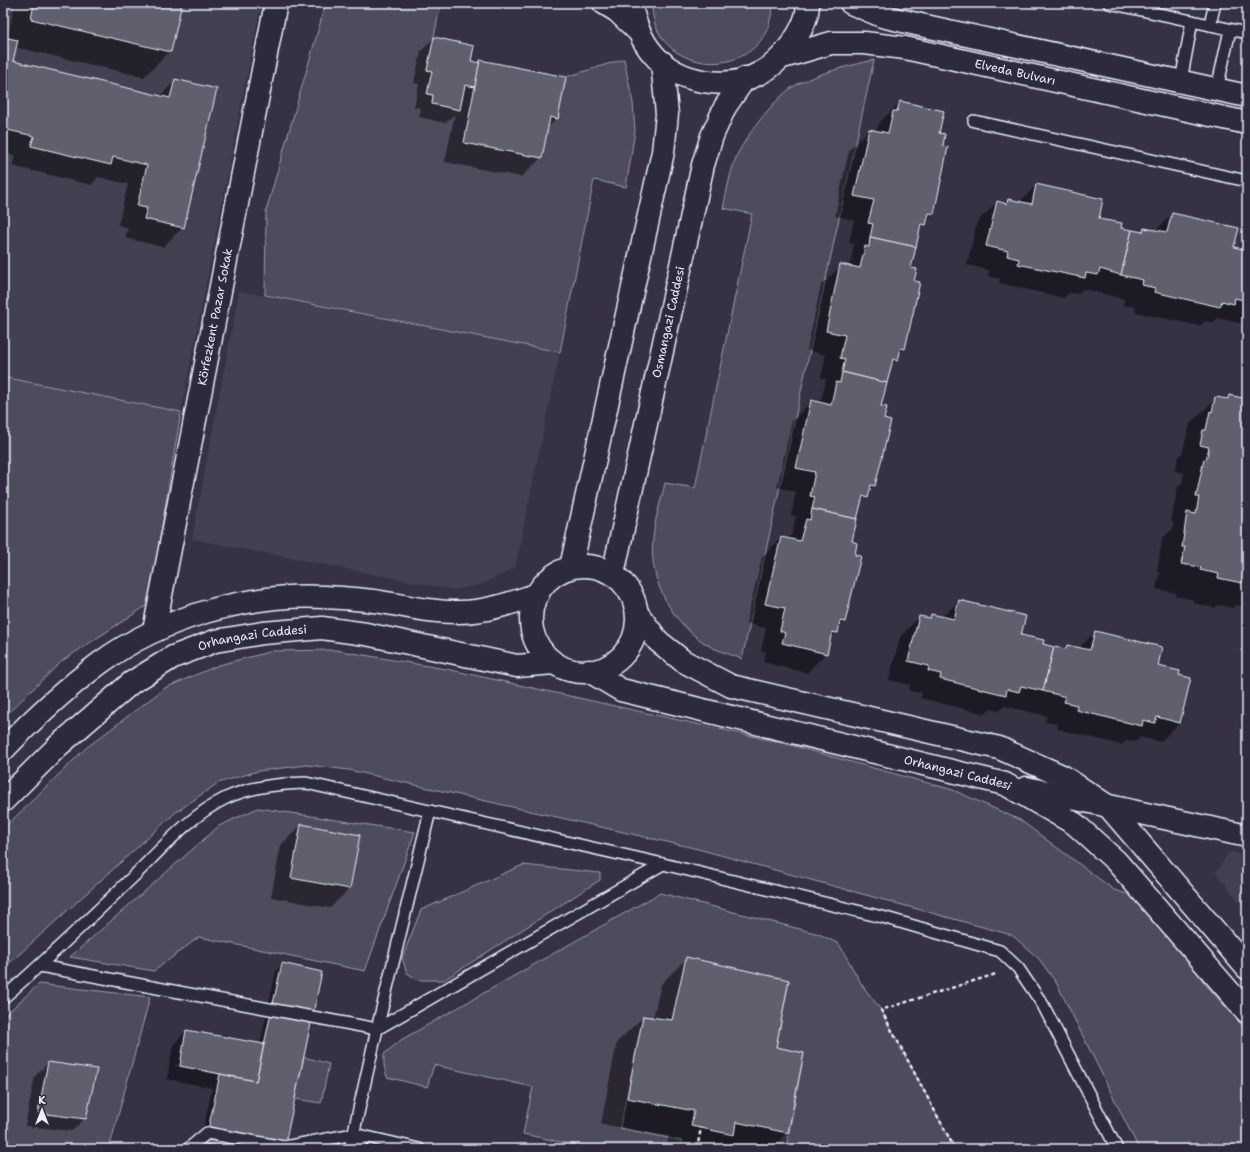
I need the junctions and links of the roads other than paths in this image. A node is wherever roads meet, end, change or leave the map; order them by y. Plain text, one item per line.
1 (276, 3) edge
2 (604, 3) edge
3 (630, 3) edge
4 (808, 3) edge
5 (851, 3) edge
6 (1109, 3) edge
7 (1215, 3) edge
8 (1192, 21) junction
9 (1210, 26) junction
10 (637, 30) junction
11 (1230, 30) junction
12 (1247, 33) edge
13 (782, 57) junction
14 (662, 62) junction
15 (745, 78) junction
16 (1181, 81) junction
17 (1217, 89) junction
18 (1247, 96) edge
19 (974, 121) dead end
20 (1247, 123) edge
21 (1247, 181) edge
22 (571, 567) junction
23 (613, 574) junction
24 (538, 594) junction
25 (638, 613) junction
26 (154, 631) junction
27 (554, 663) junction
28 (589, 671) junction
29 (3, 750) edge
30 (1005, 784) junction
31 (3, 801) edge
32 (1109, 807) junction
33 (430, 811) junction
34 (1247, 836) edge
35 (663, 864) junction
36 (40, 966) junction
37 (1247, 968) edge
38 (3, 998) edge
39 (1247, 1012) edge
40 (377, 1029) junction
41 (354, 1134) junction
42 (285, 1148) edge
43 (188, 1149) edge
44 (350, 1149) edge
45 (362, 1149) edge
46 (419, 1149) edge
47 (1117, 1149) edge

1 - 26 street, Körfezkent Pazar Sokak
2 - 10 street
3 - 10 street
4 - 13 street
5 - 16 street
6 - 8 lane
7 - 9 lane
8 - 9 lane
8 - 16 lane
9 - 11 lane
10 - 14 street
11 - 12 lane
11 - 17 lane
13 - 15 street
13 - 20 street, Elveda Bulvarı
14 - 15 street
14 - 22 street
15 - 23 street, Osmangazi Caddesi
16 - 17 street
17 - 18 street
19 - 21 lane
22 - 23 street
22 - 24 street
23 - 25 street
24 - 26 street
24 - 27 street
25 - 28 street
25 - 32 street
26 - 29 street
27 - 28 street
27 - 31 street, Orhangazi Caddesi
28 - 30 street, Orhangazi Caddesi
30 - 32 street
30 - 39 street, Orhangazi Caddesi
32 - 34 street
32 - 37 street
33 - 35 lane
33 - 36 lane
33 - 40 lane
35 - 40 lane
35 - 47 lane
36 - 38 lane
36 - 40 lane
40 - 41 lane
41 - 42 lane
41 - 44 lane
41 - 45 lane
41 - 46 lane
42 - 43 lane

